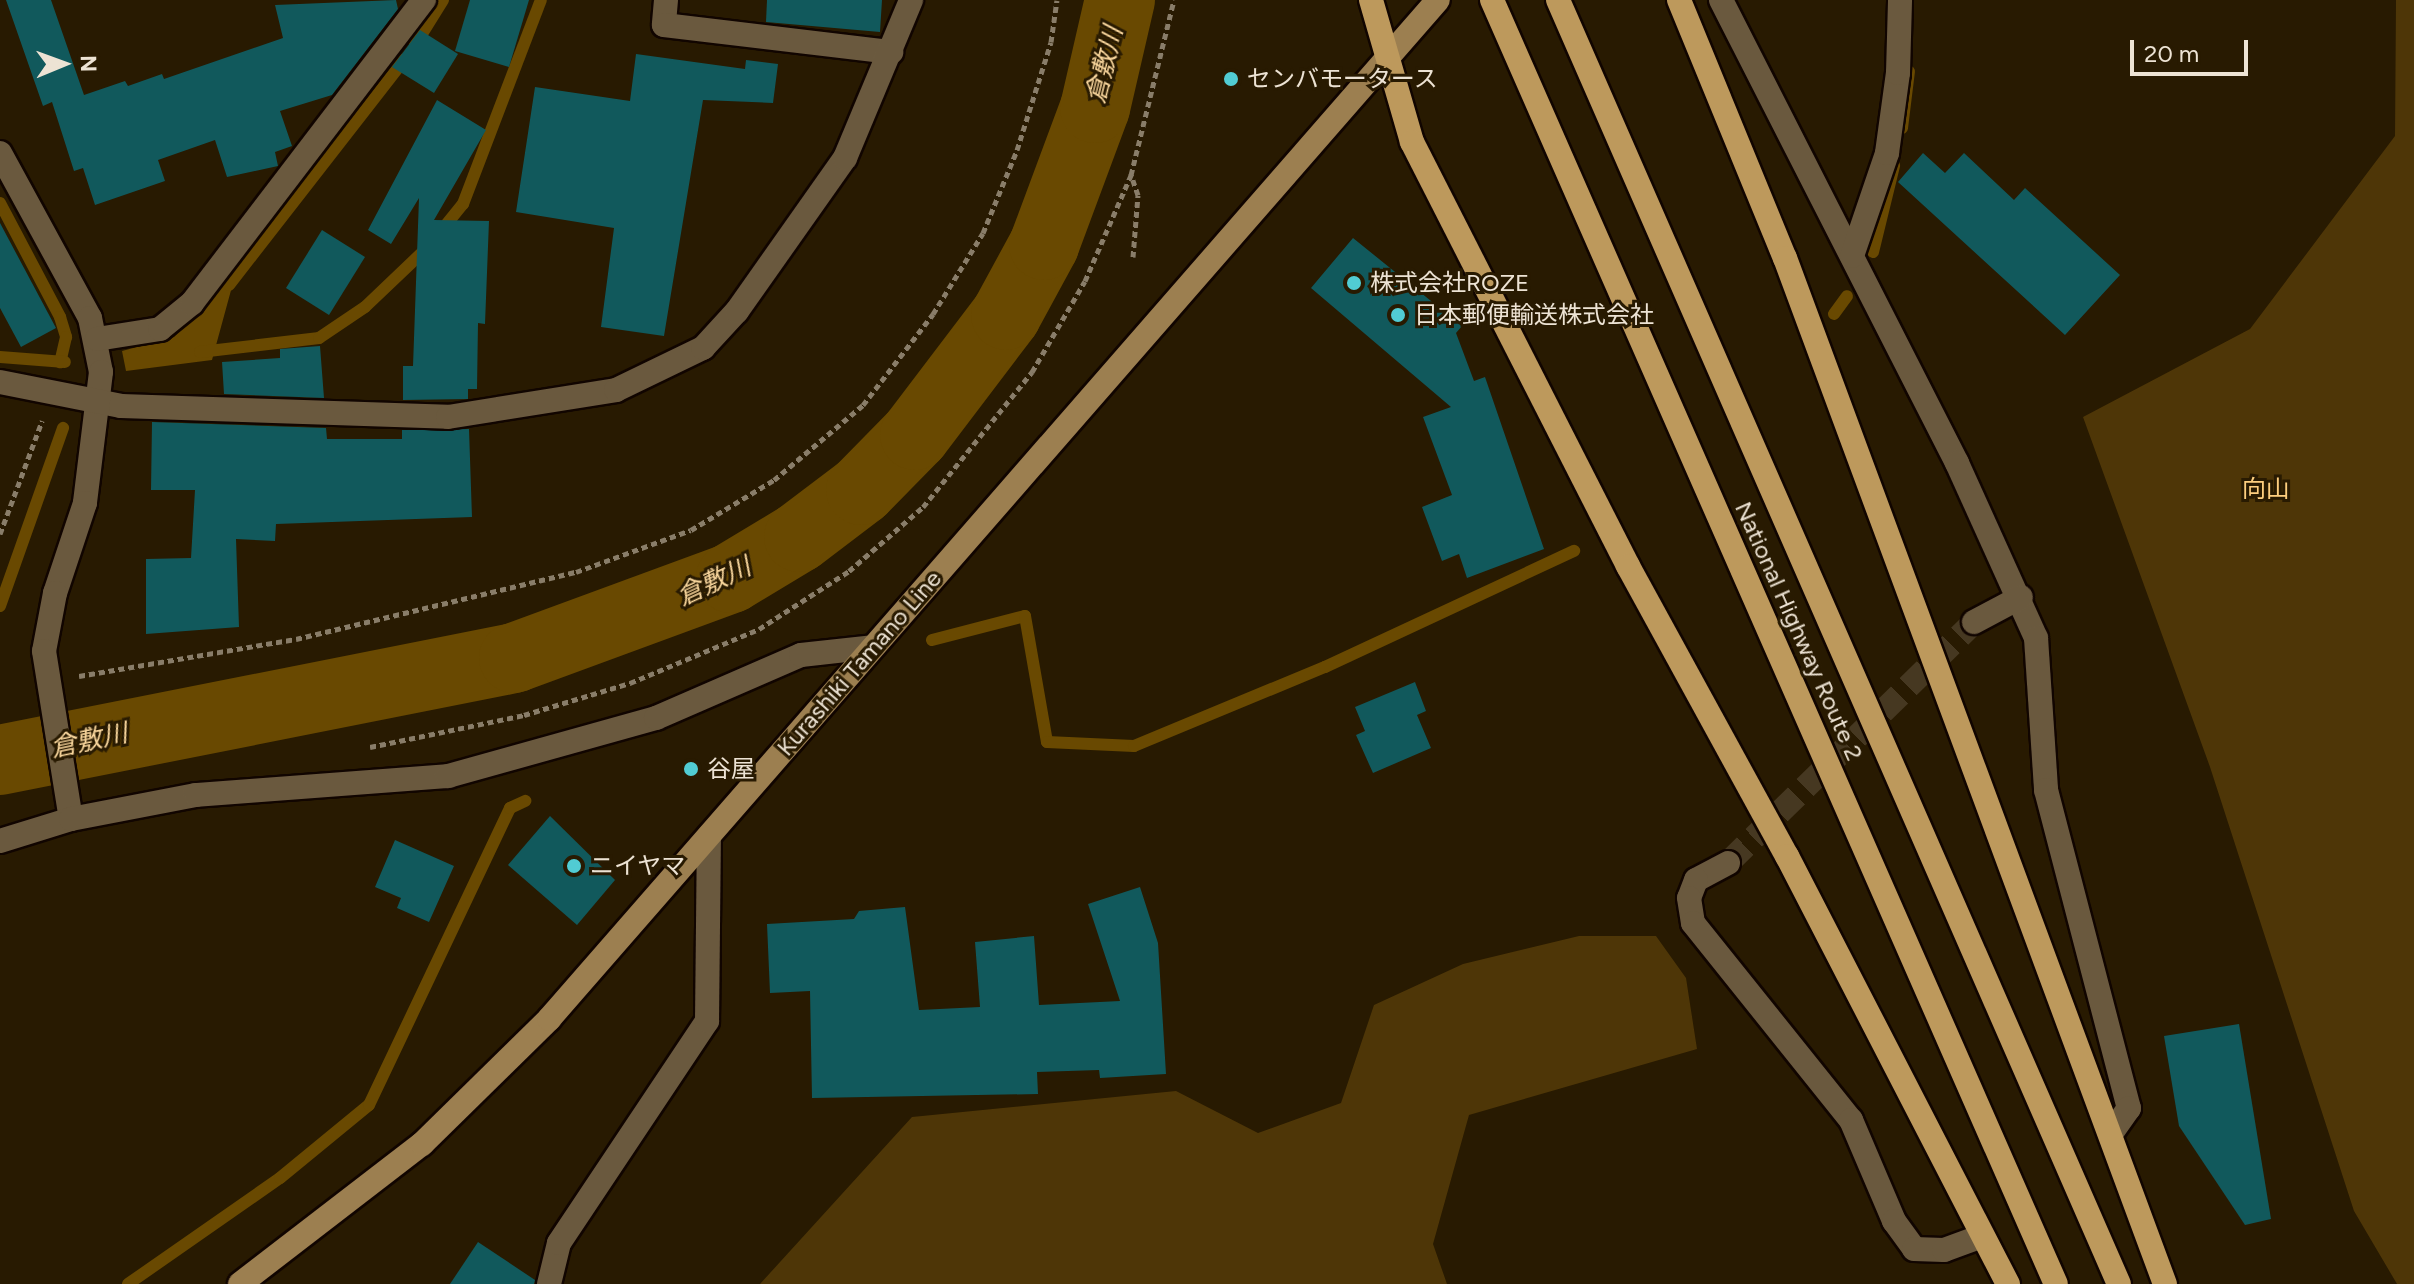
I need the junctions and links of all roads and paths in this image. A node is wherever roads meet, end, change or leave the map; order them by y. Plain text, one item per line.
1 (424, 0) edge
2 (666, 0) edge
3 (911, 0) edge
4 (1057, 0) edge
5 (1174, 0) edge
6 (1371, 0) edge
7 (1438, 0) edge
8 (1492, 0) edge
9 (1558, 0) edge
10 (1679, 0) edge
11 (1721, 0) edge
12 (1900, 0) edge
13 (891, 52) junction
14 (1386, 63) junction
15 (0, 153) edge
16 (1131, 175) junction
17 (1852, 256) junction
18 (1133, 257) dead end
19 (97, 339) junction
20 (0, 382) edge
21 (56, 391) junction
22 (100, 401) junction
23 (0, 534) edge
24 (2021, 597) junction
25 (1974, 622) tunnel mouth
26 (873, 647) junction
27 (46, 689) junction
28 (355, 750) dead end
29 (69, 812) junction
30 (709, 836) junction
31 (0, 841) edge
32 (1728, 863) tunnel mouth
33 (2113, 1131) junction
34 (1982, 1236) junction
35 (240, 1284) edge
36 (549, 1284) edge
37 (2008, 1284) edge
38 (2056, 1284) edge
39 (2119, 1284) edge
40 (2165, 1284) edge

1 - 19 street
2 - 13 street
3 - 13 street
4 - 27 path
5 - 16 path
6 - 14 highway
7 - 14 main road, Kurashiki Tamano Line
8 - 38 highway, National Highway Route 2
9 - 39 highway, National Highway Route 2
10 - 33 highway
11 - 17 street
12 - 17 street
13 - 22 street
14 - 26 main road, Kurashiki Tamano Line
14 - 34 highway
15 - 19 street
16 - 18 path
16 - 28 path
17 - 24 street
19 - 22 street
20 - 21 street
21 - 22 street
21 - 23 path
22 - 27 street
24 - 25 street
24 - 33 street
26 - 29 street
26 - 30 main road, Kurashiki Tamano Line
27 - 29 street
29 - 31 street
30 - 35 main road, Kurashiki Tamano Line
30 - 36 street
32 - 34 street
33 - 40 highway
34 - 37 highway

